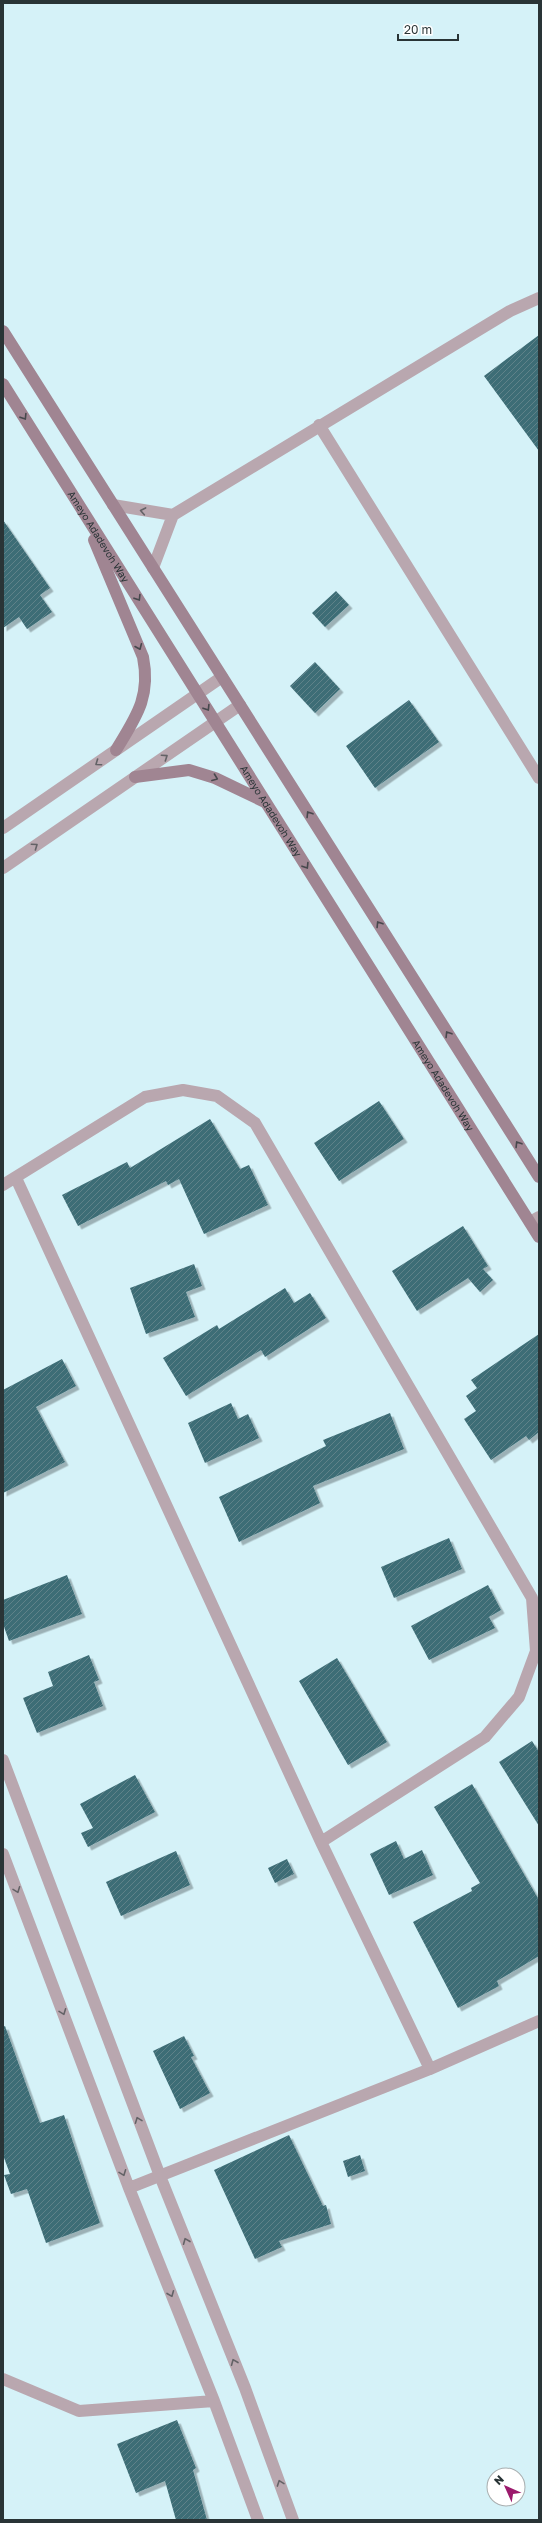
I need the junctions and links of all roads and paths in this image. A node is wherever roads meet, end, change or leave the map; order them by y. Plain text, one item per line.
1 (539, 298) edge
2 (3, 331) edge
3 (3, 384) edge
4 (318, 425) junction
5 (113, 505) junction
6 (81, 508) junction
7 (173, 515) junction
8 (153, 568) junction
9 (222, 677) junction
10 (198, 694) junction
11 (240, 705) junction
12 (216, 722) junction
13 (116, 750) junction
14 (135, 777) junction
15 (539, 778) edge
16 (266, 802) junction
17 (3, 828) edge
18 (3, 868) edge
19 (539, 1177) edge
20 (16, 1178) junction
21 (3, 1185) edge
22 (534, 1220) edge
23 (539, 1237) edge
24 (3, 1760) edge
25 (321, 1842) junction
26 (3, 1854) edge
27 (539, 2021) edge
28 (430, 2069) junction
29 (160, 2176) junction
30 (129, 2188) junction
31 (3, 2379) edge
32 (214, 2400) junction
33 (258, 2520) edge
34 (293, 2520) edge

1 - 4 street
2 - 5 street
3 -> 6 street, Ameyo Adadevoh Way
4 - 7 street
4 - 15 street
7 -> 5 street
5 - 8 street
6 -> 10 street, Ameyo Adadevoh Way
6 -> 13 street
7 - 8 street
8 - 9 street
9 - 10 street
9 - 11 street
10 -> 12 street, Ameyo Adadevoh Way
10 - 13 street
11 - 12 street
19 -> 11 street
14 -> 12 street
12 - 16 street, Ameyo Adadevoh Way
13 -> 17 street
14 -> 16 street
18 -> 14 street
16 -> 22 street, Ameyo Adadevoh Way
20 - 21 street
20 - 25 street
20 - 25 street
22 - 23 street, Ameyo Adadevoh Way
29 -> 24 street
25 - 28 street
26 -> 30 street
27 - 28 street
28 - 29 street
29 - 30 street
34 -> 29 street
30 -> 32 street
31 - 32 street
32 - 33 street

